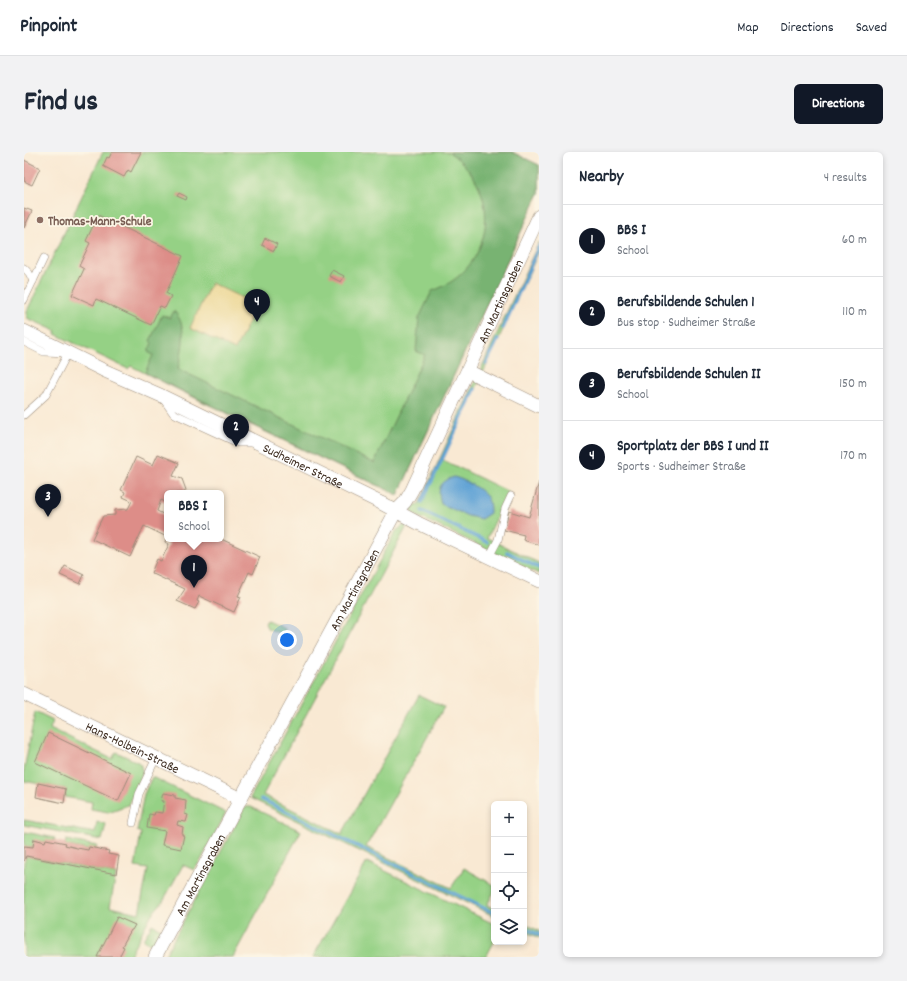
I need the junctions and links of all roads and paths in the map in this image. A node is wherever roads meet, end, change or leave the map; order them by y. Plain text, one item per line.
1 (538, 219) edge
2 (44, 258) dead end
3 (24, 268) edge
4 (33, 281) junction
5 (24, 300) edge
6 (24, 331) edge
7 (24, 342) edge
8 (68, 353) junction
9 (468, 371) junction
10 (539, 406) edge
11 (24, 415) edge
12 (511, 496) dead end
13 (396, 511) junction
14 (489, 557) junction
15 (539, 581) edge
16 (24, 694) edge
17 (156, 758) junction
18 (241, 800) junction
19 (133, 823) dead end
20 (155, 957) edge

1 - 9 street, Am Martinsgraben
2 - 4 lane
3 - 4 lane
4 - 5 lane
6 - 8 street, Sudheimer Straße
7 - 8 lane
8 - 11 lane
8 - 13 street, Sudheimer Straße
9 - 10 street
9 - 13 street, Am Martinsgraben
12 - 14 lane
13 - 14 street, Sudheimer Straße
13 - 18 street, Am Martinsgraben
14 - 15 street, Sudheimer Straße
16 - 17 street, Hans-Holbein-Straße
17 - 18 street, Hans-Holbein-Straße
17 - 19 lane
18 - 20 street, Am Martinsgraben

